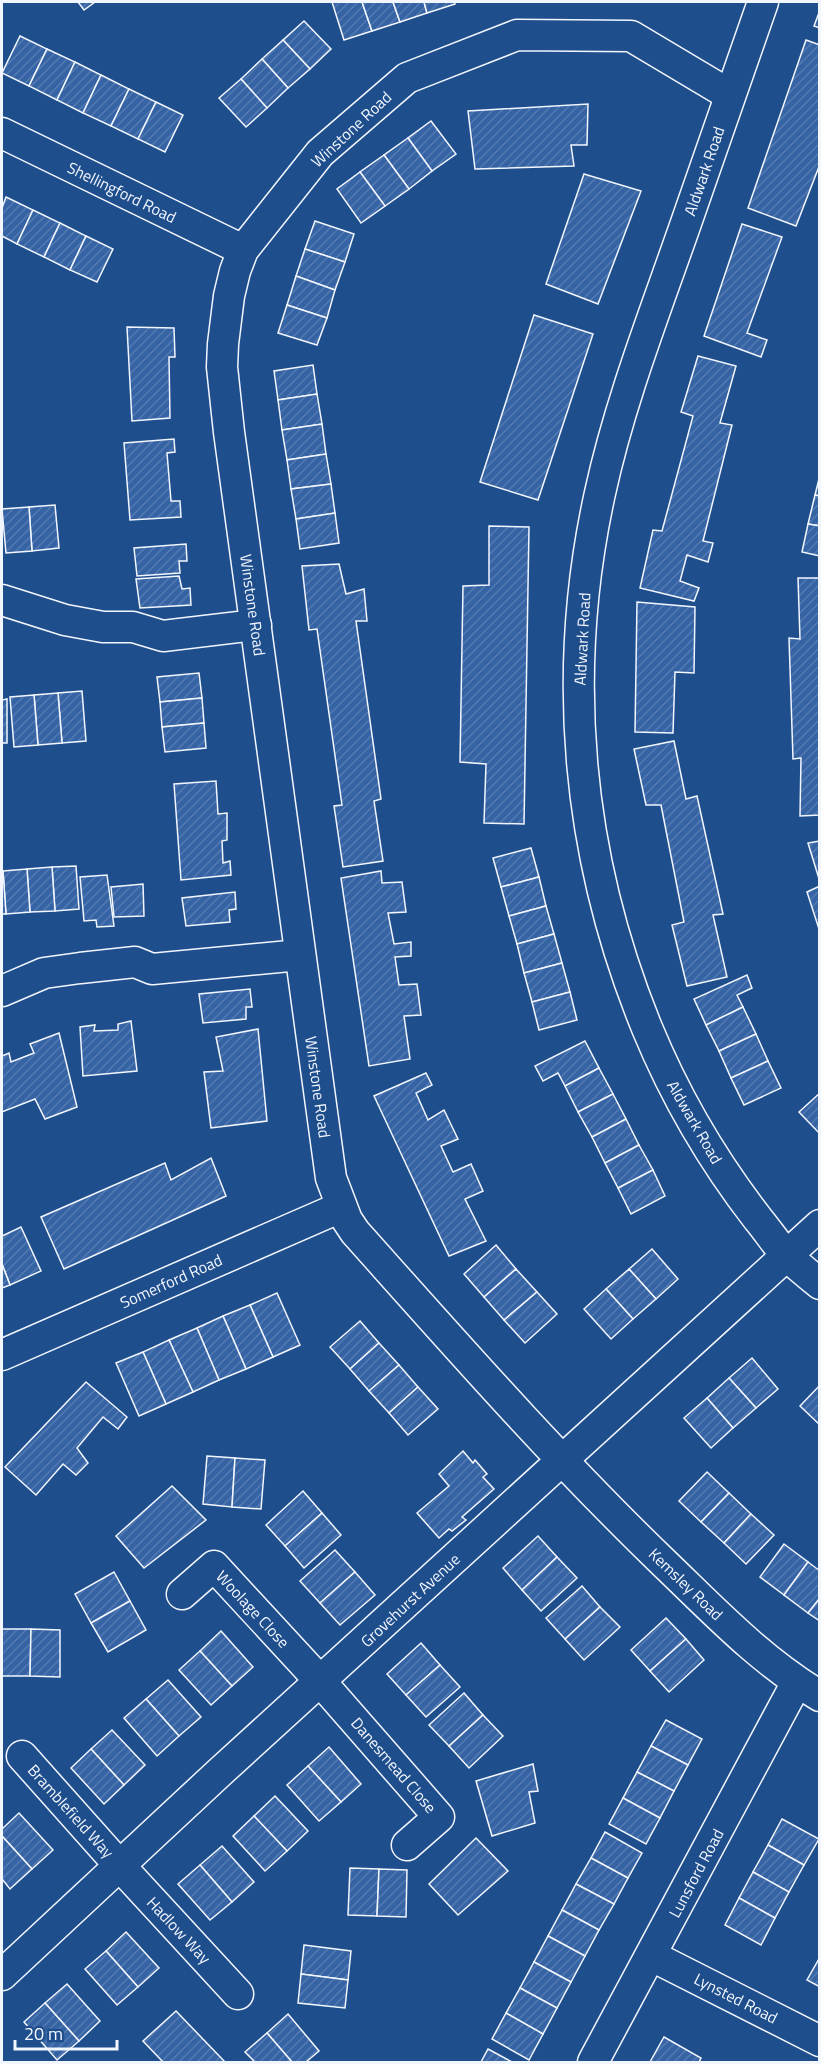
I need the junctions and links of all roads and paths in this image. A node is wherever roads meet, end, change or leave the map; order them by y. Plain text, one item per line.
1 (763, 2) edge
2 (730, 95) junction
3 (2, 133) edge
4 (243, 250) junction
5 (2, 600) edge
6 (256, 625) junction
7 (300, 955) junction
8 (2, 991) edge
9 (341, 1207) junction
10 (819, 1225) edge
11 (787, 1255) junction
12 (819, 1284) edge
13 (2, 1355) edge
14 (562, 1460) junction
15 (182, 1594) dead end
16 (321, 1682) junction
17 (808, 1689) edge
18 (22, 1756) dead end
19 (407, 1845) dead end
20 (120, 1866) junction
21 (652, 1956) junction
22 (2, 1975) edge
23 (238, 1994) dead end
24 (819, 2041) edge
25 (593, 2062) edge

1 - 2 street, Aldwark Road
2 - 4 street, Winstone Road
2 - 11 street, Aldwark Road
3 - 4 street, Shellingford Road
4 - 6 street, Winstone Road
5 - 6 street
6 - 7 street, Winstone Road
7 - 8 street
7 - 9 street, Winstone Road
9 - 13 street, Somerford Road
9 - 14 street, Winstone Road
10 - 11 street, Grovehurst Avenue
11 - 12 street, Aldwark Road
11 - 14 street, Grovehurst Avenue
14 - 16 street, Grovehurst Avenue
14 - 17 street, Kemsley Road
15 - 16 street, Woolage Close
16 - 19 street, Danesmead Close
16 - 20 street, Grovehurst Avenue
17 - 21 street, Lunsford Road
18 - 20 street, Bramblefield Way
20 - 22 street, Grovehurst Avenue
20 - 23 street, Hadlow Way
21 - 24 street, Lynsted Road
21 - 25 street, Lunsford Road

